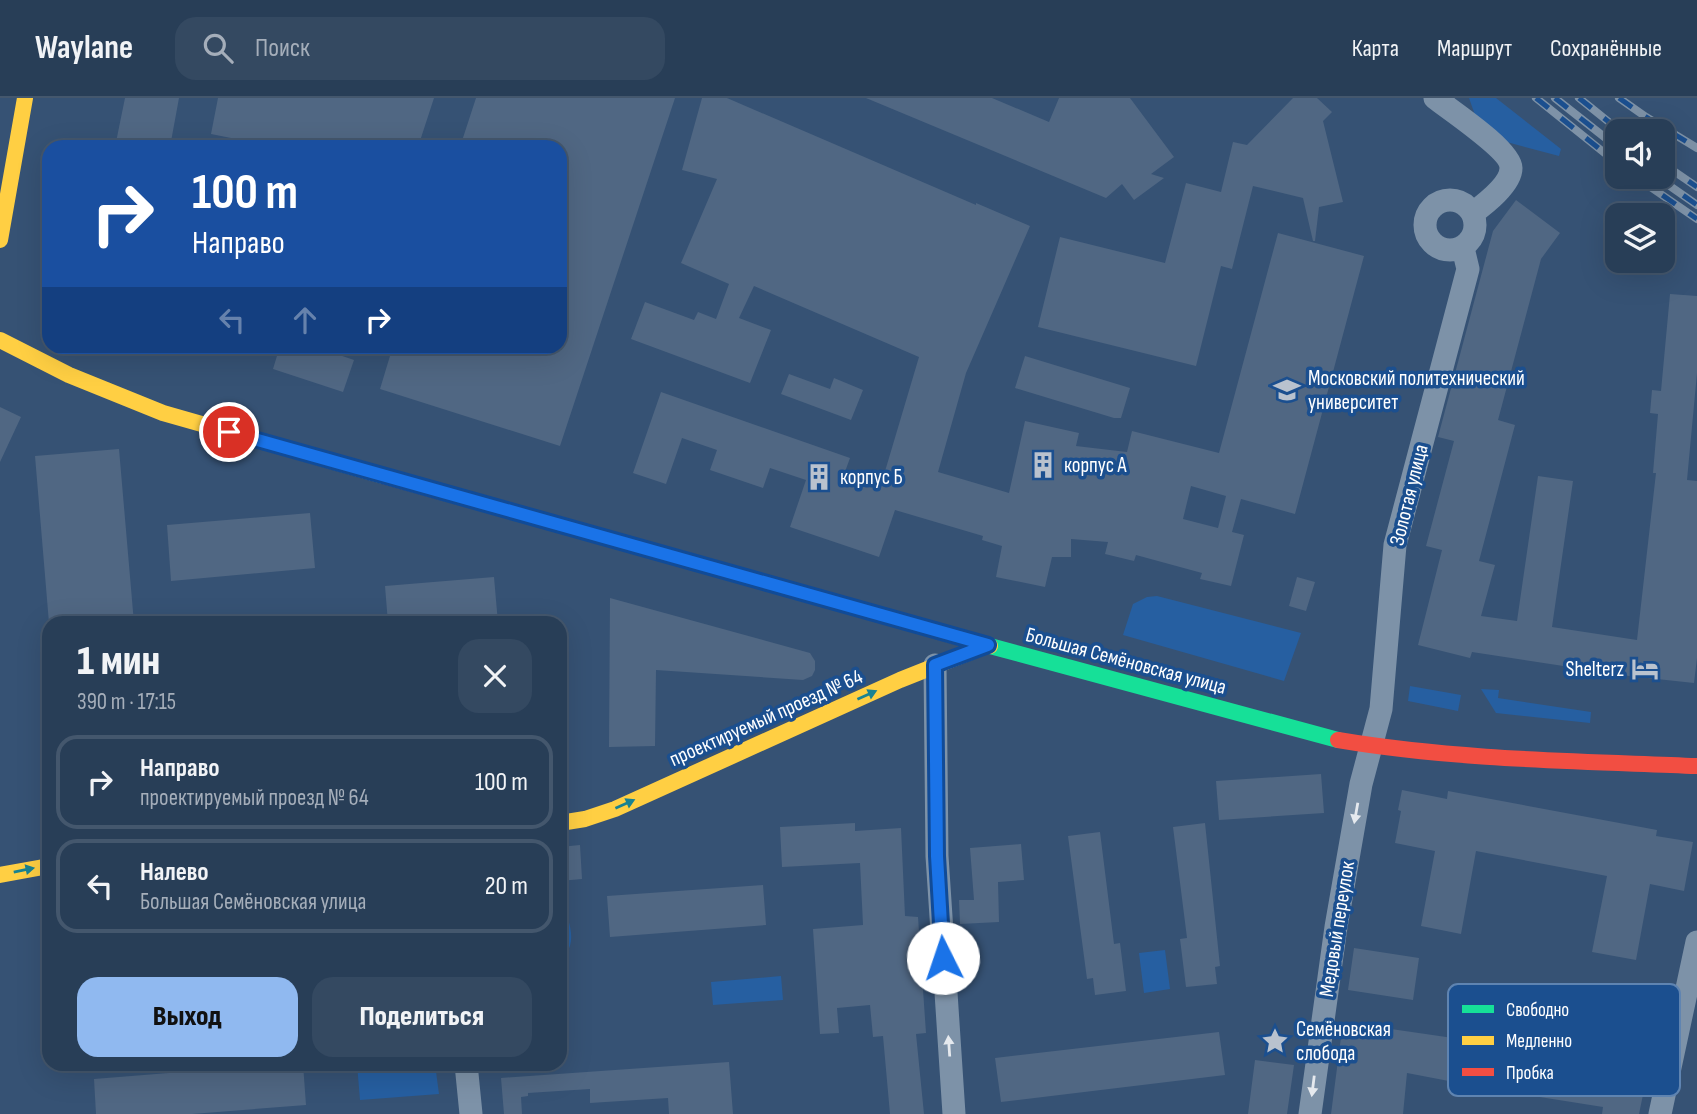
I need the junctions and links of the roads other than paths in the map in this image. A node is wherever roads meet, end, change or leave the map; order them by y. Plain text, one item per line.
1 (25, 98) edge
2 (1435, 98) edge
3 (1473, 214) junction
4 (0, 240) edge
5 (1463, 248) junction
6 (0, 340) edge
7 (988, 645) junction
8 (935, 665) junction
9 (1371, 746) junction
10 (1697, 766) edge
11 (567, 822) edge
12 (42, 867) edge
13 (0, 875) edge
14 (1697, 942) edge
15 (1680, 1021) edge
16 (467, 1071) edge
17 (1664, 1096) edge
18 (471, 1114) edge
19 (954, 1114) edge
20 (1310, 1114) edge
21 (1660, 1114) edge

1 - 4 main road
2 - 3 street
3 - 5 street, Золотая улица
3 - 5 street
5 - 9 street, Золотая улица
6 - 7 main road, Большая Семёновская улица
7 - 8 main road, проектируемый проезд № 64
7 - 9 main road, Большая Семёновская улица
11 -> 8 main road, проектируемый проезд № 64
19 -> 8 street
9 - 10 main road, Большая Семёновская улица
9 -> 20 street, Медовый переулок
13 -> 12 main road
14 - 15 street
16 - 18 street
17 - 21 street

